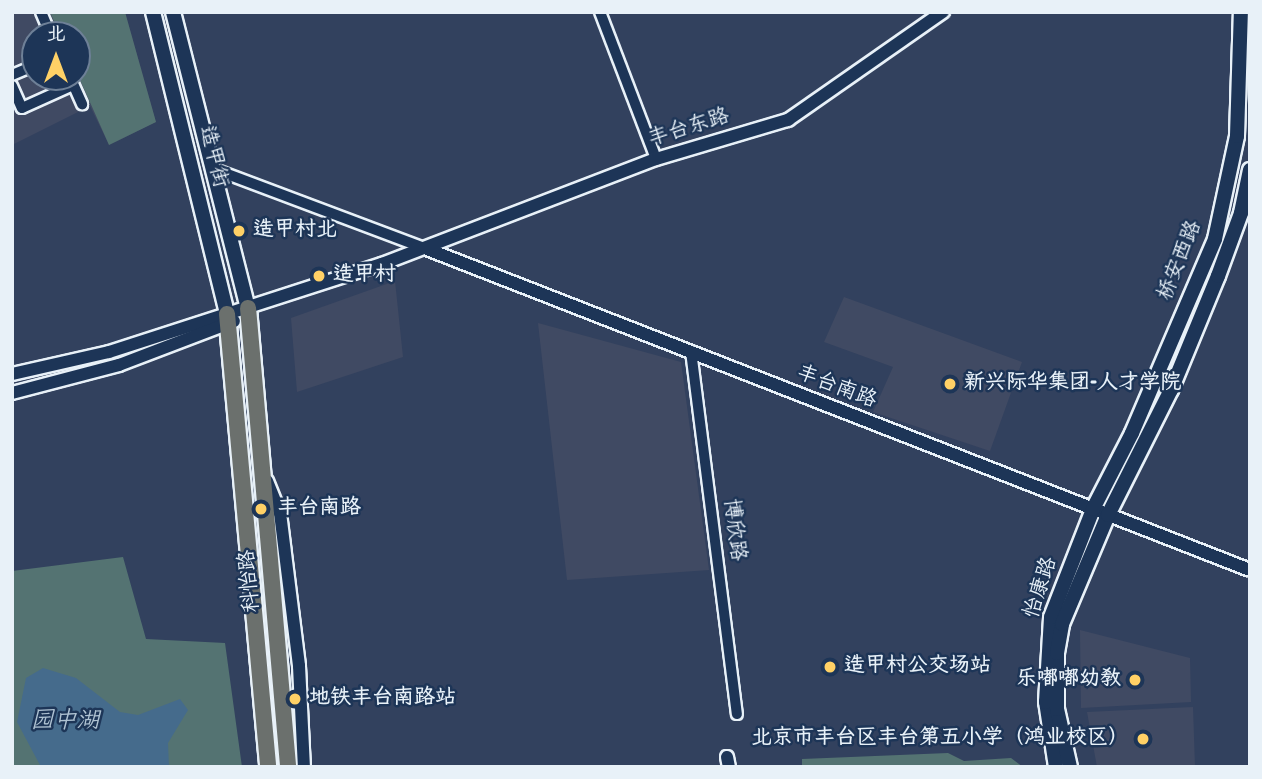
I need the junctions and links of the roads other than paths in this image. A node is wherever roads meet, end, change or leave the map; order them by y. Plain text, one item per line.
1 (153, 12) edge
2 (173, 12) edge
3 (600, 12) edge
4 (943, 12) edge
5 (1241, 12) edge
6 (12, 86) edge
7 (53, 91) edge
8 (76, 91) edge
9 (82, 104) dead end
10 (656, 159) junction
11 (214, 169) junction
12 (1250, 170) edge
13 (427, 249) junction
14 (248, 308) junction
15 (227, 320) junction
16 (691, 351) junction
17 (12, 374) edge
18 (12, 393) edge
19 (263, 472) junction
20 (1093, 509) junction
21 (1108, 514) junction
22 (1250, 569) edge
23 (737, 714) dead end
24 (268, 767) edge
25 (288, 767) edge
26 (303, 767) edge
27 (1056, 767) edge
28 (1070, 767) edge

1 - 15 main road, 造甲街
2 - 11 main road, 造甲街
3 - 10 street
4 - 10 street, 丰台东路
5 - 20 main road, 桥安西路
6 - 7 street
8 - 9 street
10 - 13 street, 丰台东路
11 - 13 street, 造甲街
11 - 14 main road, 造甲街
12 - 21 main road, 桥安西路
13 - 14 street
13 - 16 street, 丰台南路
14 - 15 street
14 - 19 main road, 科怡路
15 - 17 street
15 - 18 street
15 - 24 main road, 科怡路
16 - 20 street, 丰台南路
16 - 23 street, 博欣路
19 - 25 main road, 科怡路
19 - 26 street
20 - 21 street, 丰台南路
20 - 27 main road, 怡康路
21 - 22 street, 丰台南路
21 - 28 main road, 怡康路

